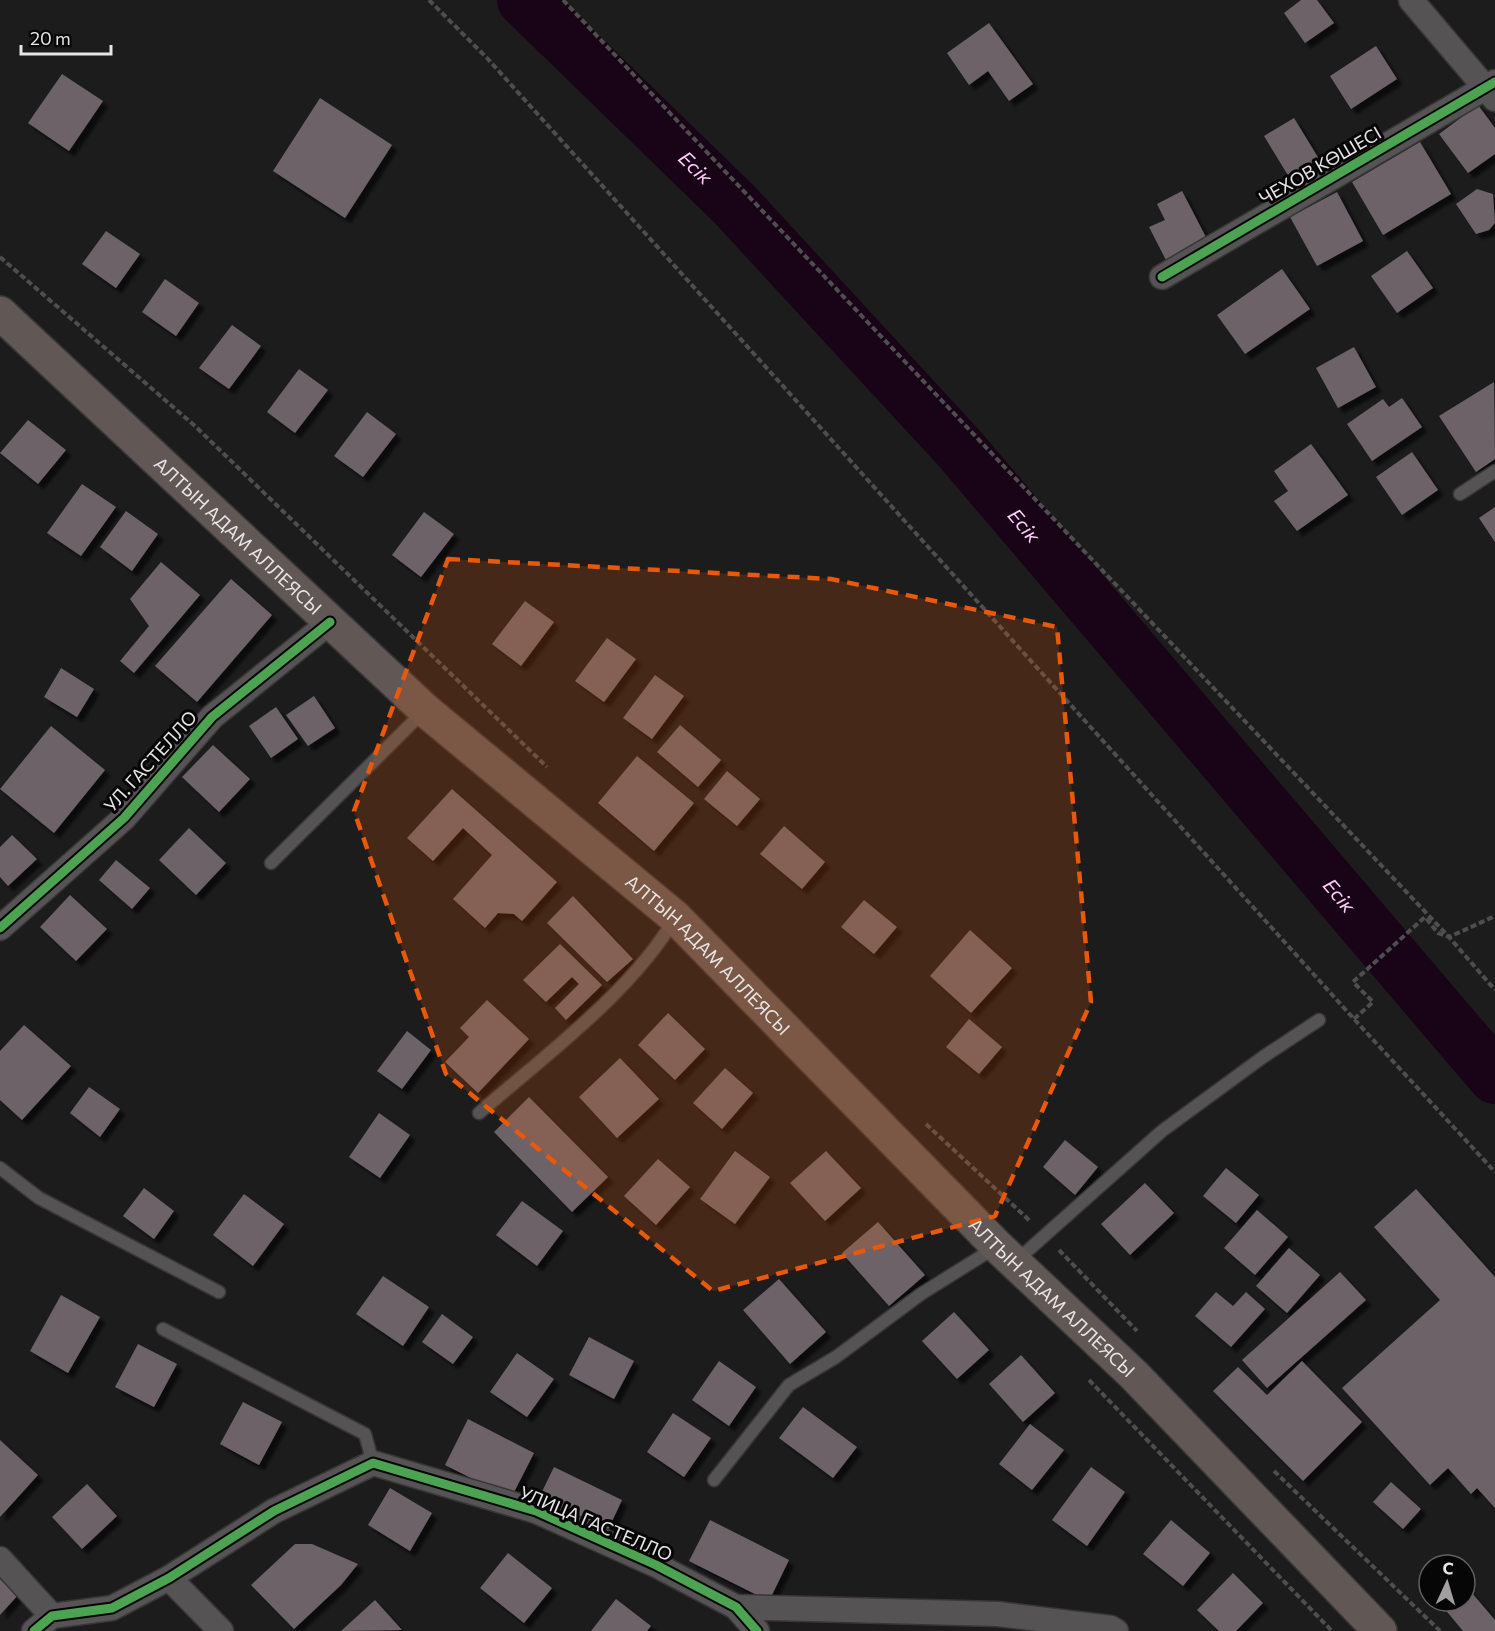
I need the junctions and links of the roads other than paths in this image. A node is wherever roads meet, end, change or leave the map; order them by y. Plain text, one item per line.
1 (1411, 0) edge
2 (1492, 89) edge
3 (1162, 277) dead end
4 (0, 313) edge
5 (1495, 471) edge
6 (1460, 494) dead end
7 (330, 622) junction
8 (425, 710) junction
9 (271, 863) dead end
10 (675, 917) junction
11 (0, 928) edge
12 (1319, 1020) dead end
13 (479, 1113) dead end
14 (0, 1168) edge
15 (1005, 1254) junction
16 (219, 1292) dead end
17 (163, 1329) dead end
18 (373, 1464) junction
19 (714, 1480) dead end
20 (0, 1558) edge
21 (169, 1578) junction
22 (736, 1606) junction
23 (43, 1624) edge
24 (221, 1631) edge
25 (757, 1631) edge
26 (1116, 1631) edge
27 (1380, 1631) edge

1 - 2 street
2 - 3 street, ЧЕХОВ КӨШЕСІ
4 - 7 main road, АЛТЫН АДАМ АЛЛЕЯСЫ
5 - 6 lane
7 - 8 main road, АЛТЫН АДАМ АЛЛЕЯСЫ
7 - 11 street, УЛ. ГАСТЕЛЛО
8 - 9 lane
8 - 10 main road, АЛТЫН АДАМ АЛЛЕЯСЫ
10 - 13 lane
10 - 15 main road, АЛТЫН АДАМ АЛЛЕЯСЫ
12 - 15 lane
14 - 16 lane
15 - 19 lane
15 - 27 main road, АЛТЫН АДАМ АЛЛЕЯСЫ
17 - 18 lane
18 - 21 street
18 - 22 street, УЛИЦА ГАСТЕЛЛО
20 - 23 street
21 - 23 street
21 - 24 street
22 - 25 street, УЛИЦА ГАСТЕЛЛО
22 - 26 street

